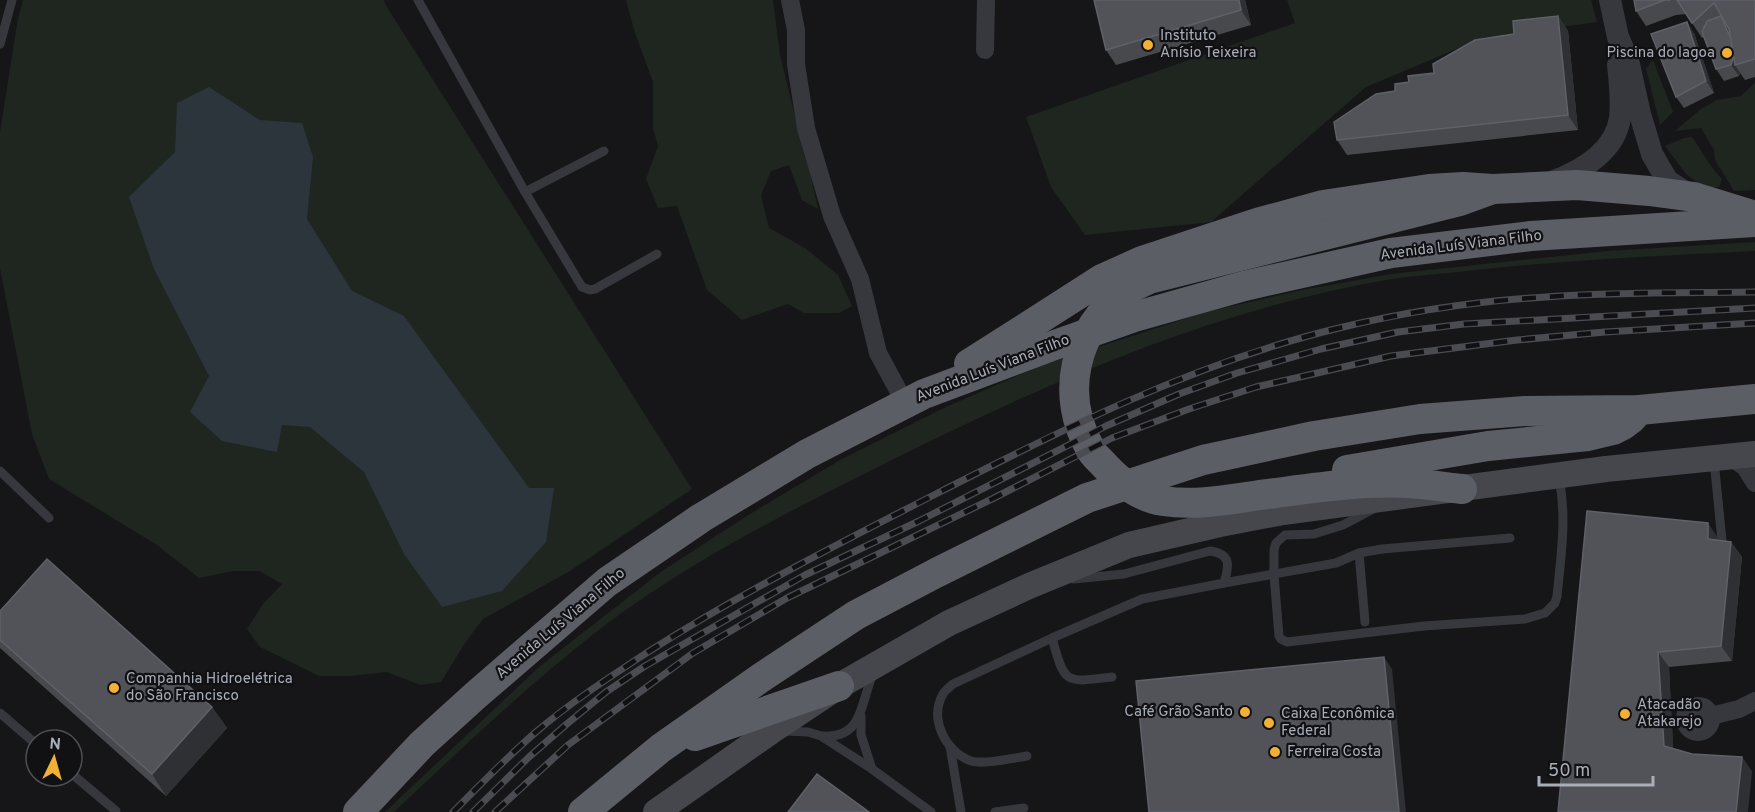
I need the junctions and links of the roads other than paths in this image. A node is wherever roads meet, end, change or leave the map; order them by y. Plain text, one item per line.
1 (12, 0) edge
2 (418, 0) edge
3 (790, 0) edge
4 (986, 0) edge
5 (1610, 0) edge
6 (1617, 37) junction
7 (0, 44) edge
8 (985, 50) dead end
9 (604, 151) dead end
10 (1540, 186) junction
11 (1493, 189) junction
12 (525, 192) junction
13 (1694, 197) junction
14 (1755, 216) edge
15 (1755, 222) edge
16 (657, 254) dead end
17 (914, 398) junction
18 (1755, 399) edge
19 (1639, 410) junction
20 (1755, 454) edge
21 (1721, 457) junction
22 (0, 471) edge
23 (1559, 475) junction
24 (1755, 483) edge
25 (1462, 489) junction
26 (1393, 497) junction
27 (1220, 501) junction
28 (49, 518) dead end
29 (1510, 538) dead end
30 (1359, 553) junction
31 (1724, 555) edge
32 (1274, 575) junction
33 (1224, 583) junction
34 (1029, 586) junction
35 (1365, 622) dead end
36 (1052, 638) junction
37 (879, 663) junction
38 (1112, 677) dead end
39 (839, 686) junction
40 (1750, 708) edge
41 (0, 713) edge
42 (861, 713) junction
43 (1711, 716) dead end
44 (770, 732) junction
45 (24, 734) edge
46 (821, 736) junction
47 (950, 746) junction
48 (661, 748) junction
49 (1027, 756) dead end
50 (872, 769) junction
51 (84, 784) edge
52 (1024, 808) dead end
53 (116, 811) edge
54 (358, 812) edge
55 (583, 812) edge
56 (656, 812) edge
57 (931, 812) edge
58 (961, 812) edge
59 (995, 812) edge

1 - 7 lane
2 - 12 lane
3 - 17 street
4 - 8 street
5 - 6 street
6 - 10 street
6 - 13 street
9 - 12 lane
10 - 11 highway
10 - 13 highway
11 - 17 highway
11 - 27 highway
12 - 16 lane
13 - 14 highway
15 - 17 highway, Avenida Luís Viana Filho
17 - 54 highway, Avenida Luís Viana Filho
18 - 19 highway
19 - 27 highway
19 - 48 highway
20 - 21 main road
21 - 23 main road
21 - 24 street
21 - 31 lane
22 - 28 lane
23 - 25 main road
23 - 32 lane
25 - 26 main road
25 - 27 highway
26 - 32 lane
26 - 34 main road
29 - 30 lane
30 - 32 lane
30 - 35 lane
32 - 33 lane
33 - 34 lane
33 - 36 lane
34 - 37 main road
36 - 38 lane
36 - 47 lane
37 - 39 main road
37 - 42 lane
39 - 44 main road
39 - 48 highway
40 - 43 street
41 - 45 lane
42 - 46 lane
42 - 50 lane
44 - 46 lane
44 - 56 main road
46 - 50 lane
47 - 49 lane
47 - 58 lane
48 - 55 highway
50 - 57 lane
51 - 53 lane
52 - 59 lane

